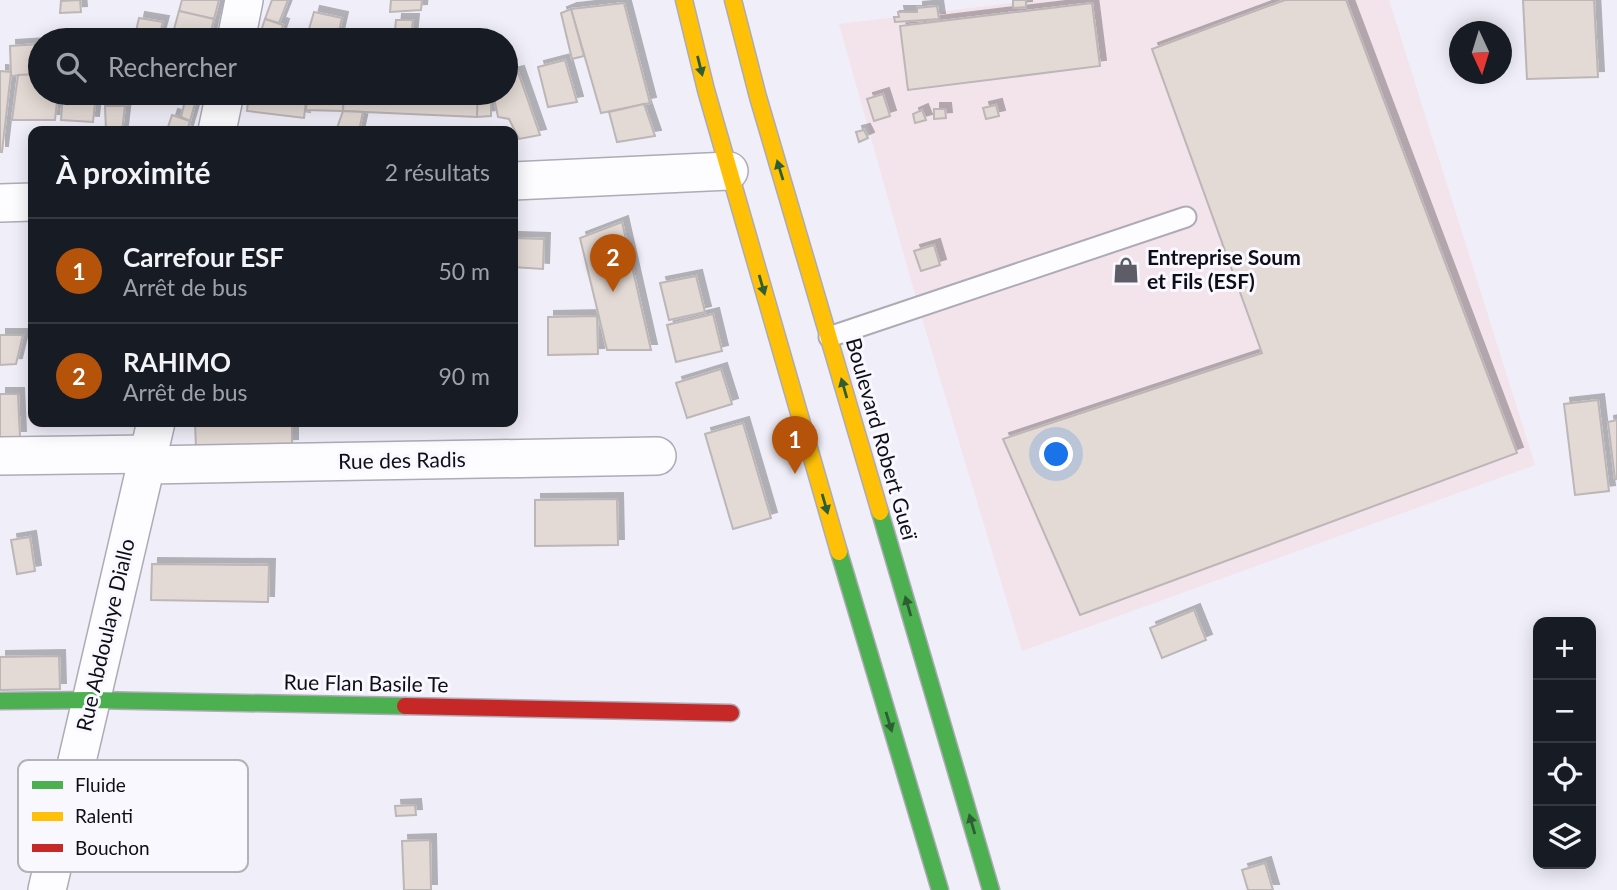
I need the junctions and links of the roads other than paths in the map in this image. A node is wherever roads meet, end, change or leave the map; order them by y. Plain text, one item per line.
1 (244, 0) edge
2 (684, 0) edge
3 (733, 0) edge
4 (238, 28) edge
5 (222, 105) edge
6 (218, 126) edge
7 (729, 171) junction
8 (518, 181) edge
9 (28, 202) edge
10 (0, 203) edge
11 (1186, 217) dead end
12 (829, 337) junction
13 (151, 447) edge
14 (0, 456) edge
15 (657, 456) dead end
16 (91, 700) junction
17 (0, 701) edge
18 (731, 713) dead end
19 (77, 760) edge
20 (51, 872) edge
21 (47, 890) edge
22 (940, 890) edge
23 (991, 890) edge

1 - 4 street
2 -> 7 main road
12 -> 3 main road, Boulevard Robert Gueï
5 - 6 street
7 - 8 street
7 -> 22 main road
9 - 10 street
11 - 12 lane
23 -> 12 main road, Boulevard Robert Gueï
13 - 14 street, Rue des Radis
13 - 15 street, Rue des Radis
13 - 16 street, Rue Abdoulaye Diallo
16 - 17 main road, Rue Flan Basile Te
16 - 18 main road, Rue Flan Basile Te
16 - 19 street, Rue Abdoulaye Diallo
20 - 21 street, Rue Abdoulaye Diallo

